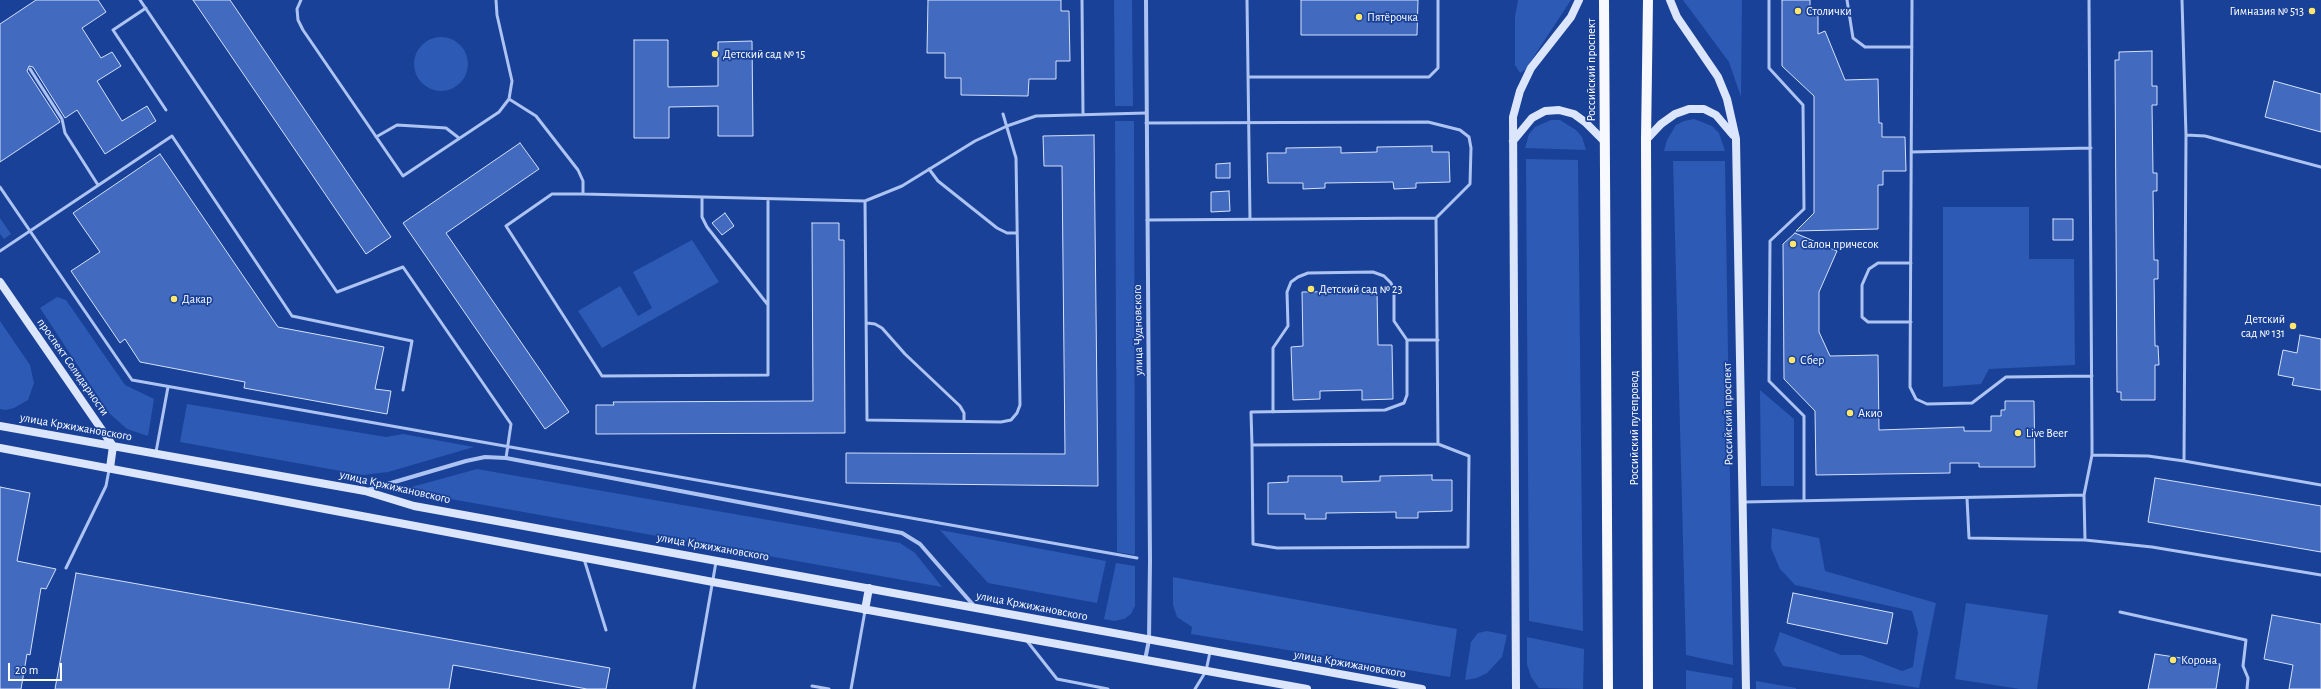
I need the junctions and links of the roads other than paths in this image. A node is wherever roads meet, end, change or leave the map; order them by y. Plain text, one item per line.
1 (140, 0) edge
2 (302, 0) edge
3 (496, 0) edge
4 (1082, 0) edge
5 (1146, 0) edge
6 (1247, 0) edge
7 (1438, 0) edge
8 (1579, 0) edge
9 (1604, 0) edge
10 (1648, 0) edge
11 (1670, 0) edge
12 (1769, 0) edge
13 (1847, 0) edge
14 (1912, 0) edge
15 (2089, 0) edge
16 (2182, 0) edge
17 (146, 8) junction
18 (1912, 47) junction
19 (30, 69) dead end
20 (1248, 77) junction
21 (509, 99) junction
22 (166, 110) dead end
23 (1146, 113) junction
24 (1003, 114) dead end
25 (1083, 115) junction
26 (1146, 123) junction
27 (1249, 124) junction
28 (1007, 126) junction
29 (2186, 135) junction
30 (376, 137) junction
31 (459, 138) junction
32 (1736, 139) junction
33 (1646, 140) junction
34 (1604, 141) junction
35 (1513, 142) junction
36 (2091, 148) junction
37 (1911, 152) junction
38 (2321, 167) edge
39 (929, 169) junction
40 (98, 185) junction
41 (0, 187) edge
42 (583, 194) junction
43 (702, 197) junction
44 (768, 199) junction
45 (866, 201) junction
46 (1436, 218) junction
47 (1250, 219) junction
48 (1147, 220) junction
49 (30, 231) junction
50 (1017, 233) junction
51 (0, 251) edge
52 (1911, 263) junction
53 (0, 282) edge
54 (768, 306) junction
55 (1911, 322) junction
56 (867, 323) junction
57 (1407, 340) junction
58 (1438, 340) junction
59 (2092, 376) junction
60 (168, 387) junction
61 (403, 390) dead end
62 (1273, 412) junction
63 (964, 422) junction
64 (0, 426) edge
65 (1438, 444) junction
66 (1252, 445) junction
67 (113, 446) junction
68 (0, 448) edge
69 (508, 448) junction
70 (156, 454) junction
71 (2092, 455) junction
72 (506, 458) junction
73 (2184, 461) junction
74 (110, 468) junction
75 (2321, 485) edge
76 (365, 491) junction
77 (2084, 495) junction
78 (1968, 498) junction
79 (1804, 500) junction
80 (1742, 502) junction
81 (2085, 540) junction
82 (584, 557) junction
83 (1137, 558) dead end
84 (716, 560) junction
85 (66, 568) dead end
86 (2321, 575) edge
87 (713, 582) junction
88 (869, 588) junction
89 (975, 608) junction
90 (865, 610) junction
91 (2120, 612) dead end
92 (606, 630) dead end
93 (1024, 638) junction
94 (1149, 640) junction
95 (1210, 651) junction
96 (1145, 660) junction
97 (1206, 671) junction
98 (812, 686) dead end
99 (1386, 686) edge
100 (694, 688) dead end
101 (829, 689) edge
102 (851, 689) edge
103 (1108, 689) edge
104 (1195, 689) edge
105 (1307, 689) edge
106 (1422, 689) edge
107 (1516, 689) edge
108 (1608, 689) edge
109 (1648, 689) edge
110 (1746, 689) edge
111 (2247, 689) edge

1 - 17 lane
2 - 30 lane
3 - 21 lane
4 - 25 lane
5 - 23 street, улица Чудновского
6 - 20 lane
7 - 20 lane
8 - 35 street, Российский проспект
9 - 34 main road, Российский проспект
10 - 33 main road
11 - 32 street, Российский проспект
12 - 79 lane
13 - 18 lane
14 - 18 lane
15 - 36 lane
16 - 29 lane
17 - 22 lane
17 - 69 lane
18 - 37 lane
19 - 40 lane
20 - 27 lane
21 - 31 lane
21 - 42 lane
23 - 25 lane
23 - 26 street, улица Чудновского
24 - 28 lane
25 - 28 lane
26 - 27 lane
26 - 48 street, улица Чудновского
27 - 46 lane
27 - 47 lane
28 - 39 lane
28 - 50 lane
29 - 38 lane
29 - 73 lane
30 - 31 lane
30 - 31 lane
32 - 33 street
32 - 80 street, Российский проспект
33 - 109 main road, Российский путепровод
34 - 35 street, Российский проспект
34 - 108 main road, Российский проспект
35 - 107 street, Российский проспект
36 - 37 lane
36 - 59 lane
37 - 52 lane
39 - 45 lane
39 - 50 lane
40 - 49 lane
40 - 61 lane
41 - 49 lane
42 - 43 lane
42 - 54 lane
43 - 44 lane
43 - 54 lane
44 - 45 lane
44 - 54 lane
45 - 56 lane
46 - 47 lane
46 - 58 lane
47 - 48 lane
48 - 94 street, улица Чудновского
49 - 51 lane
49 - 60 lane
50 - 63 lane
52 - 55 lane
52 - 55 lane
53 - 67 street, проспект Солидарности
55 - 59 lane
56 - 63 lane
56 - 63 lane
57 - 58 lane
57 - 62 lane
57 - 62 lane
58 - 65 lane
59 - 71 lane
60 - 69 lane
60 - 70 lane
62 - 66 lane
64 - 67 street, улица Кржижановского
65 - 66 lane
65 - 66 lane
67 - 70 street, улица Кржижановского
67 - 74 street
68 - 74 street
69 - 72 lane
69 - 83 lane
70 - 76 street, улица Кржижановского
71 - 73 lane
71 - 77 lane
72 - 76 street
72 - 89 street
73 - 75 lane
74 - 82 street
74 - 85 lane
76 - 84 street, улица Кржижановского
77 - 78 lane
77 - 81 lane
78 - 79 lane
78 - 81 lane
79 - 80 lane
80 - 110 street, Российский проспект
81 - 86 lane
82 - 87 street
82 - 92 lane
84 - 87 lane
84 - 88 street, улица Кржижановского
87 - 90 street
87 - 100 lane
88 - 89 street, улица Кржижановского
88 - 90 street
89 - 94 street, улица Кржижановского
90 - 93 street
90 - 102 lane
91 - 111 lane
93 - 96 street
93 - 103 lane
94 - 95 street, улица Кржижановского
94 - 96 street, улица Чудновского
95 - 97 lane
95 - 99 street, улица Кржижановского
96 - 97 street
97 - 104 lane
97 - 105 street
98 - 101 lane
99 - 106 street, улица Кржижановского

